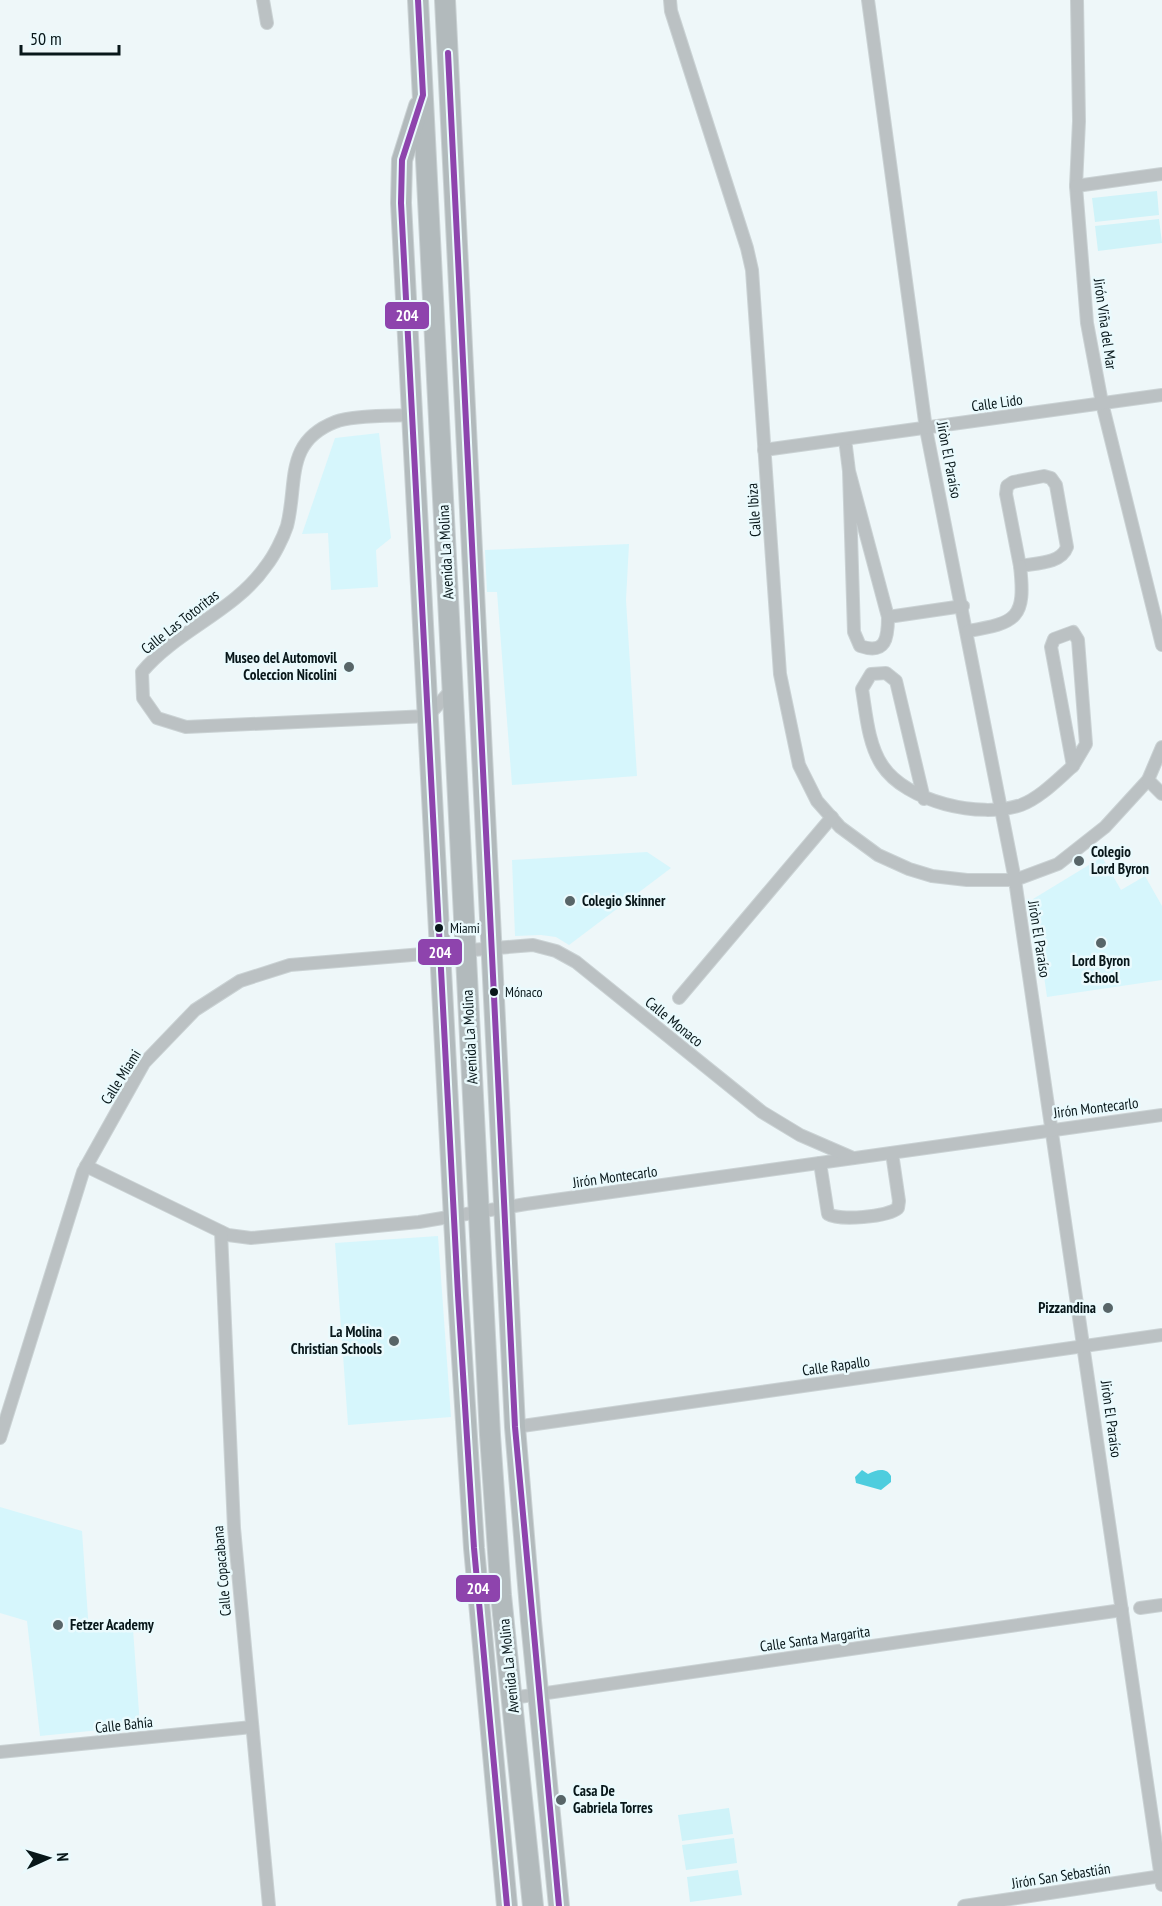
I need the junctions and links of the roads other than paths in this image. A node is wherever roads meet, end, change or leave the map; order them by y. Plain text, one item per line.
1 (263, 0) edge
2 (418, 0) edge
3 (445, 0) edge
4 (670, 0) edge
5 (868, 0) edge
6 (1077, 0) edge
7 (267, 23) dead end
8 (423, 94) junction
9 (452, 131) junction
10 (1162, 174) edge
11 (1076, 186) junction
12 (431, 253) junction
13 (1162, 395) edge
14 (1102, 403) junction
15 (412, 415) junction
16 (926, 429) junction
17 (845, 439) junction
18 (765, 450) junction
19 (849, 471) junction
20 (1020, 566) junction
21 (963, 606) junction
22 (888, 617) junction
23 (968, 631) junction
24 (1162, 645) edge
25 (453, 688) junction
26 (428, 716) junction
27 (1162, 747) edge
28 (1073, 766) junction
29 (1148, 780) junction
30 (1162, 794) edge
31 (924, 799) junction
32 (1002, 808) junction
33 (832, 817) junction
34 (1015, 880) junction
35 (492, 948) junction
36 (466, 950) junction
37 (439, 953) junction
38 (679, 998) dead end
39 (1162, 1115) edge
40 (1053, 1129) junction
41 (892, 1153) junction
42 (853, 1158) junction
43 (820, 1163) junction
44 (86, 1166) junction
45 (504, 1208) junction
46 (478, 1211) junction
47 (453, 1216) junction
48 (221, 1232) junction
49 (1162, 1335) edge
50 (1084, 1346) junction
51 (515, 1427) junction
52 (0, 1438) edge
53 (1162, 1605) edge
54 (1140, 1608) dead end
55 (1122, 1610) junction
56 (537, 1695) junction
57 (512, 1698) junction
58 (252, 1727) junction
59 (0, 1752) edge
60 (1162, 1879) edge
61 (269, 1906) edge
62 (507, 1906) edge
63 (533, 1906) edge
64 (559, 1906) edge
65 (964, 1906) edge

1 - 7 street
2 - 8 main road, Avenida La Molina
3 - 9 main road, Avenida La Molina
4 - 18 street, Calle Ibiza
5 - 16 street, Jiròn El Paraíso
6 - 11 street, Jirón Viña del Mar
8 - 12 main road, Avenida La Molina
8 - 15 main road, Avenida La Molina
9 - 12 main road
9 - 35 main road, Avenida La Molina
10 - 11 street
11 - 14 street, Jirón Viña del Mar
12 - 25 main road, Avenida La Molina
13 - 14 street, Calle Lido
14 - 16 street, Calle Lido
14 - 24 street, Jirón Viña del Mar
15 - 26 main road, Avenida La Molina
15 - 26 street, Calle Las Totoritas
16 - 17 street, Calle Lido
16 - 21 street, Jiròn El Paraíso
17 - 18 street, Calle Lido
17 - 19 street
18 - 33 street, Calle Ibiza
19 - 22 street
19 - 22 street
20 - 20 street
20 - 23 street
21 - 22 street
21 - 23 street, Jiròn El Paraíso
23 - 32 street, Jiròn El Paraíso
25 - 26 street
25 - 36 main road, Avenida La Molina
26 - 37 main road, Avenida La Molina
27 - 29 street
28 - 28 street
28 - 32 street
29 - 30 street
29 - 34 street
31 - 31 street
31 - 32 street
32 - 34 street, Jiròn El Paraíso
33 - 34 street, Calle Ibiza
33 - 38 street
34 - 40 street, Jiròn El Paraíso
35 - 36 street, Calle Monaco
35 - 42 street, Calle Monaco
35 - 45 main road, Avenida La Molina
36 - 37 street, Calle Miami
36 - 46 main road, Avenida La Molina
37 - 44 street, Calle Miami
37 - 47 main road, Avenida La Molina
39 - 40 street, Jirón Montecarlo
40 - 41 street, Jirón Montecarlo
40 - 50 street, Jiròn El Paraíso
41 - 42 street, Jirón Montecarlo
41 - 43 street
42 - 43 street, Jirón Montecarlo
43 - 45 street, Jirón Montecarlo
44 - 48 street, Jirón Montecarlo
44 - 52 street, Calle Miami
45 - 46 street, Jirón Montecarlo
45 - 51 main road, Avenida La Molina
46 - 47 street, Jirón Montecarlo
46 - 57 main road, Avenida La Molina
47 - 48 street, Jirón Montecarlo
47 - 62 main road, Avenida La Molina
48 - 58 street, Calle Copacabana
49 - 50 street, Calle Rapallo
50 - 51 street, Calle Rapallo
50 - 55 street, Jiròn El Paraíso
51 - 56 main road, Avenida La Molina
53 - 54 street
55 - 56 street, Calle Santa Margarita
55 - 60 street, Jiròn El Paraíso
56 - 57 street, Calle Santa Margarita
56 - 64 main road, Avenida La Molina
57 - 63 main road, Avenida La Molina
58 - 59 street, Calle Bahía
58 - 61 street, Calle Copacabana
60 - 65 street, Jirón San Sebastián

